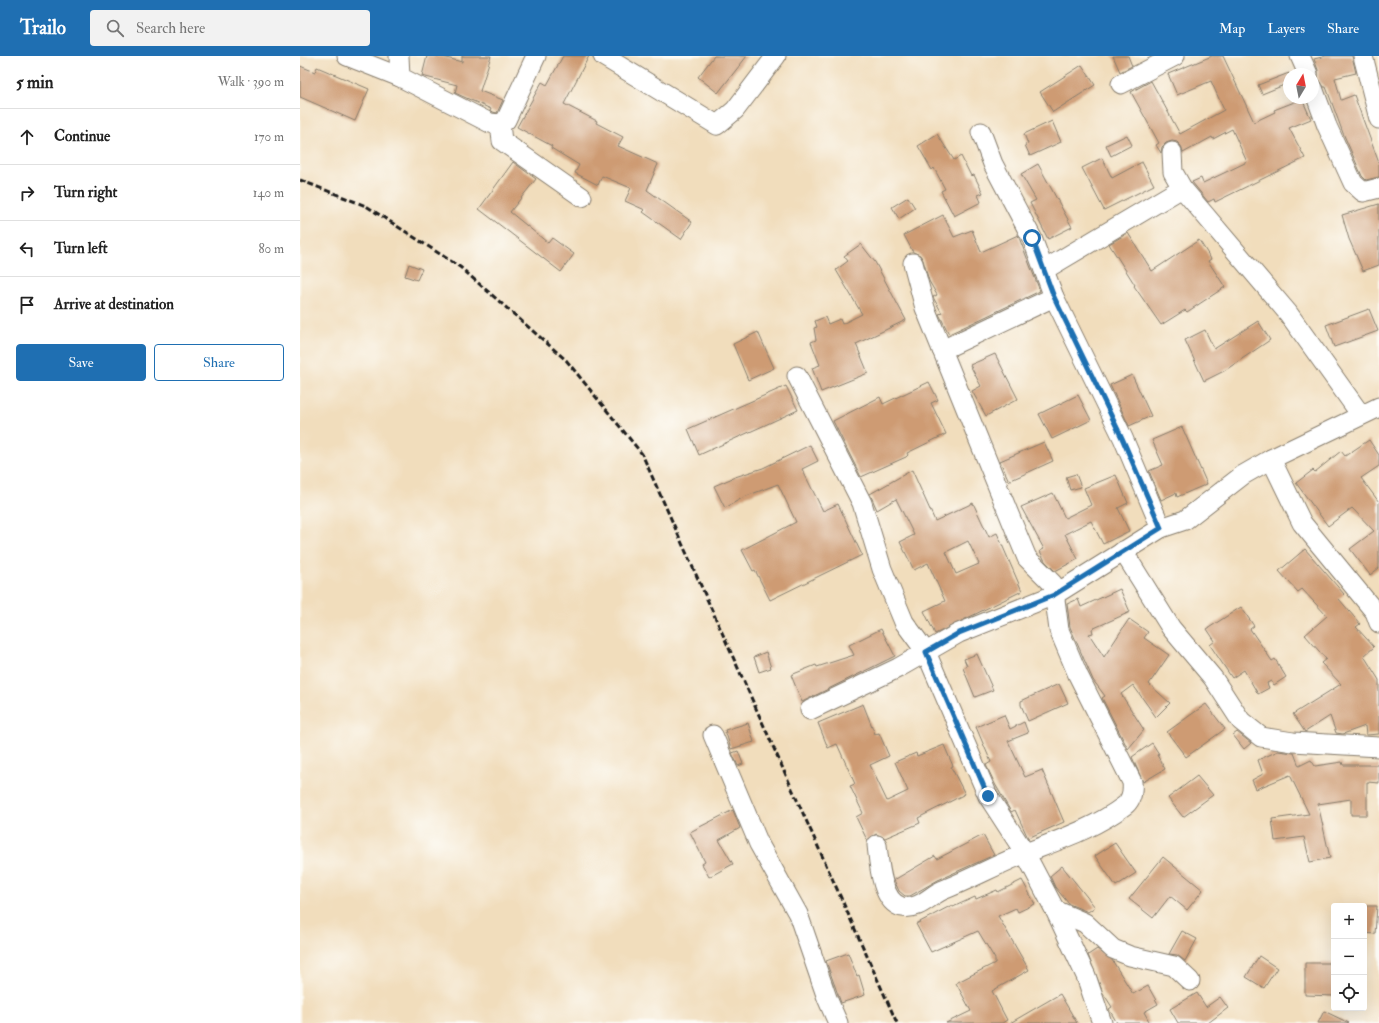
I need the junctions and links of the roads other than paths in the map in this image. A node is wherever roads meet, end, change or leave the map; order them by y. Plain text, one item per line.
1 (347, 56) edge
2 (399, 56) edge
3 (536, 56) edge
4 (603, 56) edge
5 (776, 56) edge
6 (1175, 56) edge
7 (1300, 56) edge
8 (1363, 56) edge
9 (1305, 68) edge
10 (400, 76) junction
11 (1121, 84) dead end
12 (1319, 104) edge
13 (1379, 119) edge
14 (500, 124) junction
15 (981, 132) dead end
16 (1172, 152) dead end
17 (1182, 188) junction
18 (1379, 188) edge
19 (582, 197) dead end
20 (913, 263) dead end
21 (1044, 270) junction
22 (1054, 297) junction
23 (942, 350) junction
24 (797, 376) dead end
25 (1379, 407) edge
26 (1361, 415) junction
27 (1271, 459) junction
28 (1161, 528) junction
29 (1123, 551) junction
30 (1054, 595) junction
31 (1379, 623) edge
32 (926, 652) junction
33 (810, 710) dead end
34 (713, 734) dead end
35 (1379, 747) edge
36 (877, 846) dead end
37 (1025, 853) junction
38 (1055, 910) junction
39 (1190, 981) dead end
40 (838, 1023) edge
41 (1102, 1023) edge

1 - 10 street
2 - 10 street
3 - 14 street
4 - 5 street
6 - 11 street
7 - 9 street
8 - 13 street
10 - 14 street
12 - 18 street
14 - 19 street
15 - 21 street
16 - 17 street
17 - 21 street
17 - 26 street
20 - 23 street
21 - 22 street
22 - 23 street
22 - 28 street
23 - 30 street
24 - 32 street
25 - 26 street
26 - 27 street
27 - 28 street
27 - 31 street
28 - 29 street
29 - 30 street
29 - 35 street
30 - 32 street
30 - 37 street
32 - 33 street
32 - 37 street
34 - 40 street
36 - 37 street
37 - 38 street
38 - 39 street
38 - 41 street

